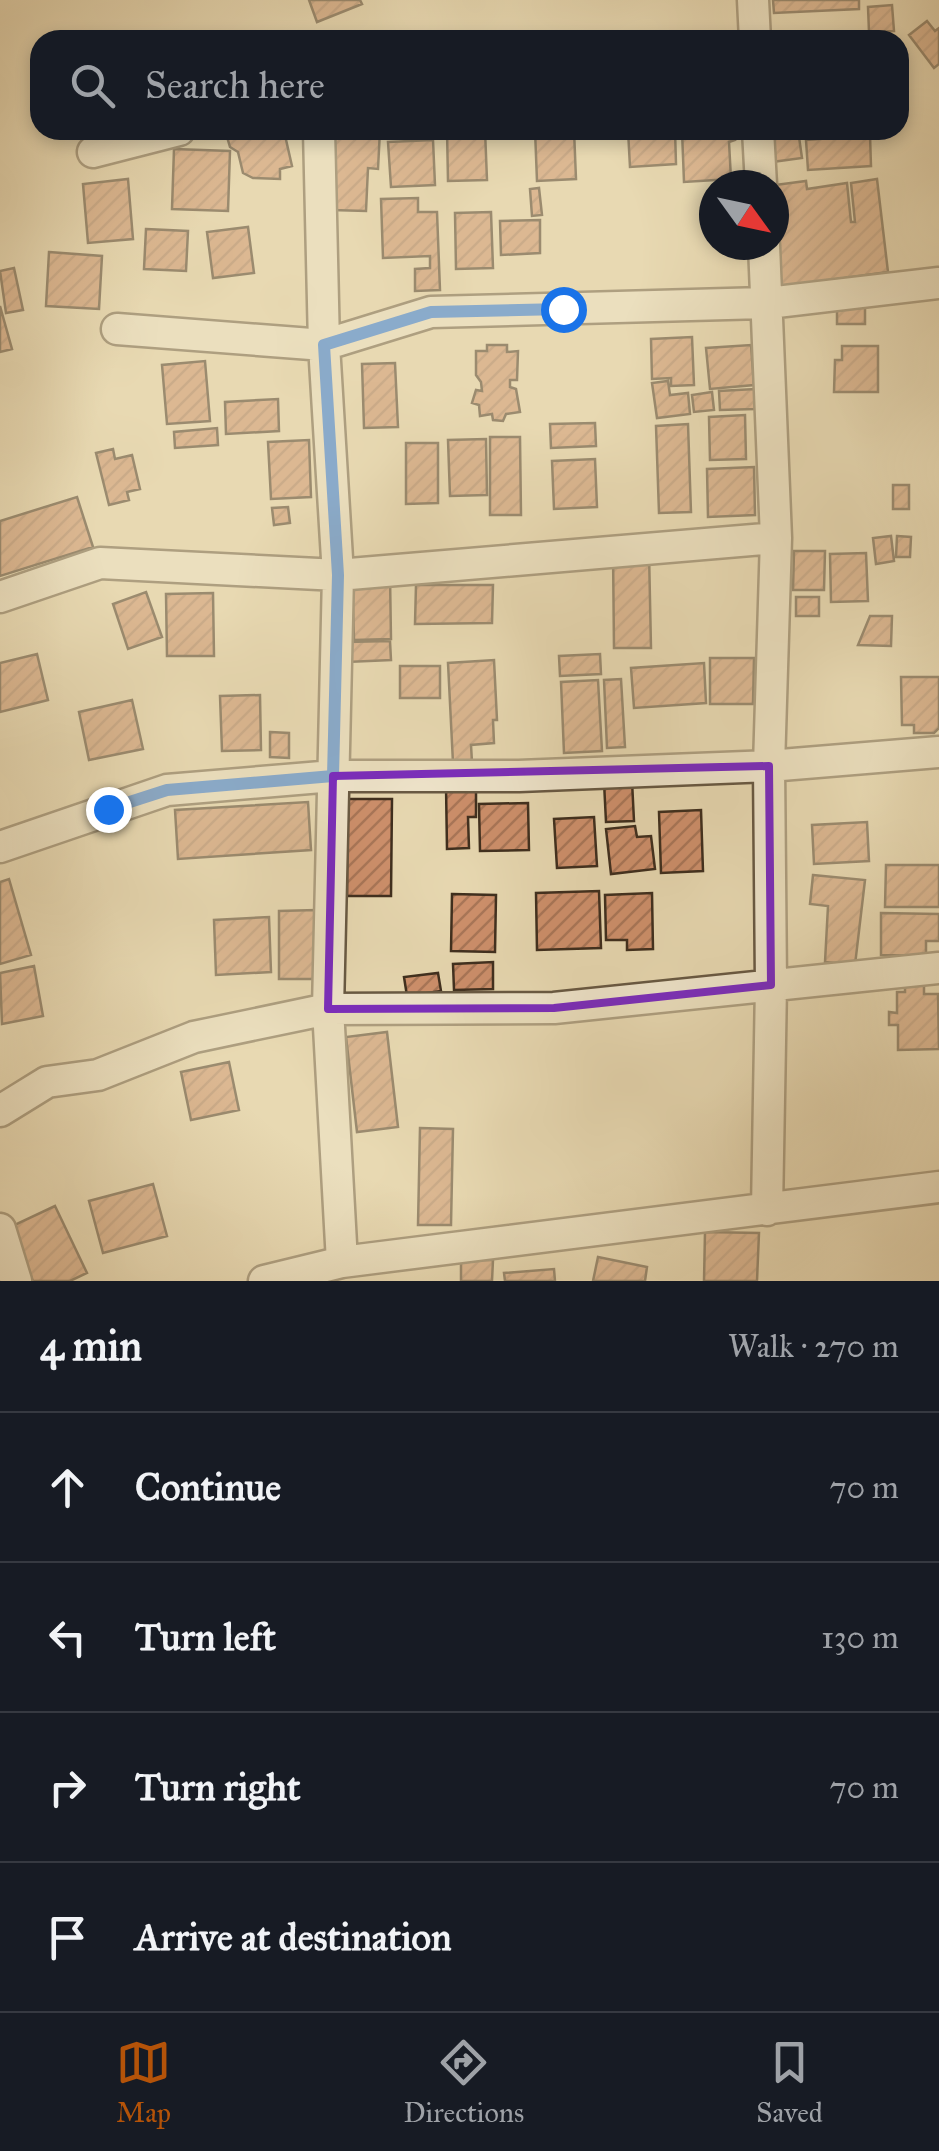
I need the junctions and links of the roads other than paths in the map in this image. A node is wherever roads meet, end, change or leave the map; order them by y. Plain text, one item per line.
1 (753, 0) edge
2 (754, 30) edge
3 (139, 140) edge
4 (319, 140) edge
5 (759, 140) edge
6 (93, 152) dead end
7 (760, 170) edge
8 (765, 260) edge
9 (939, 284) edge
10 (768, 303) junction
11 (117, 329) dead end
12 (324, 345) junction
13 (776, 538) junction
14 (338, 575) junction
15 (0, 597) edge
16 (939, 752) edge
17 (768, 766) junction
18 (333, 776) junction
19 (0, 848) edge
20 (939, 968) edge
21 (771, 985) junction
22 (328, 1009) junction
23 (0, 1111) edge
24 (939, 1187) edge
25 (767, 1210) junction
26 (0, 1230) edge
27 (342, 1262) junction
28 (16, 1281) edge
29 (264, 1281) edge

1 - 2 street
3 - 6 street
4 - 12 street
5 - 7 street
8 - 10 street
9 - 10 street
10 - 12 street
10 - 13 street
11 - 12 street
12 - 14 street
13 - 14 street
13 - 17 street
14 - 15 street
14 - 18 street
16 - 17 street
17 - 18 street
17 - 21 street
18 - 19 street
18 - 22 street
20 - 21 street
21 - 22 street
21 - 25 street
22 - 23 street
22 - 27 street
24 - 25 street
25 - 27 street
26 - 28 street
27 - 29 street

